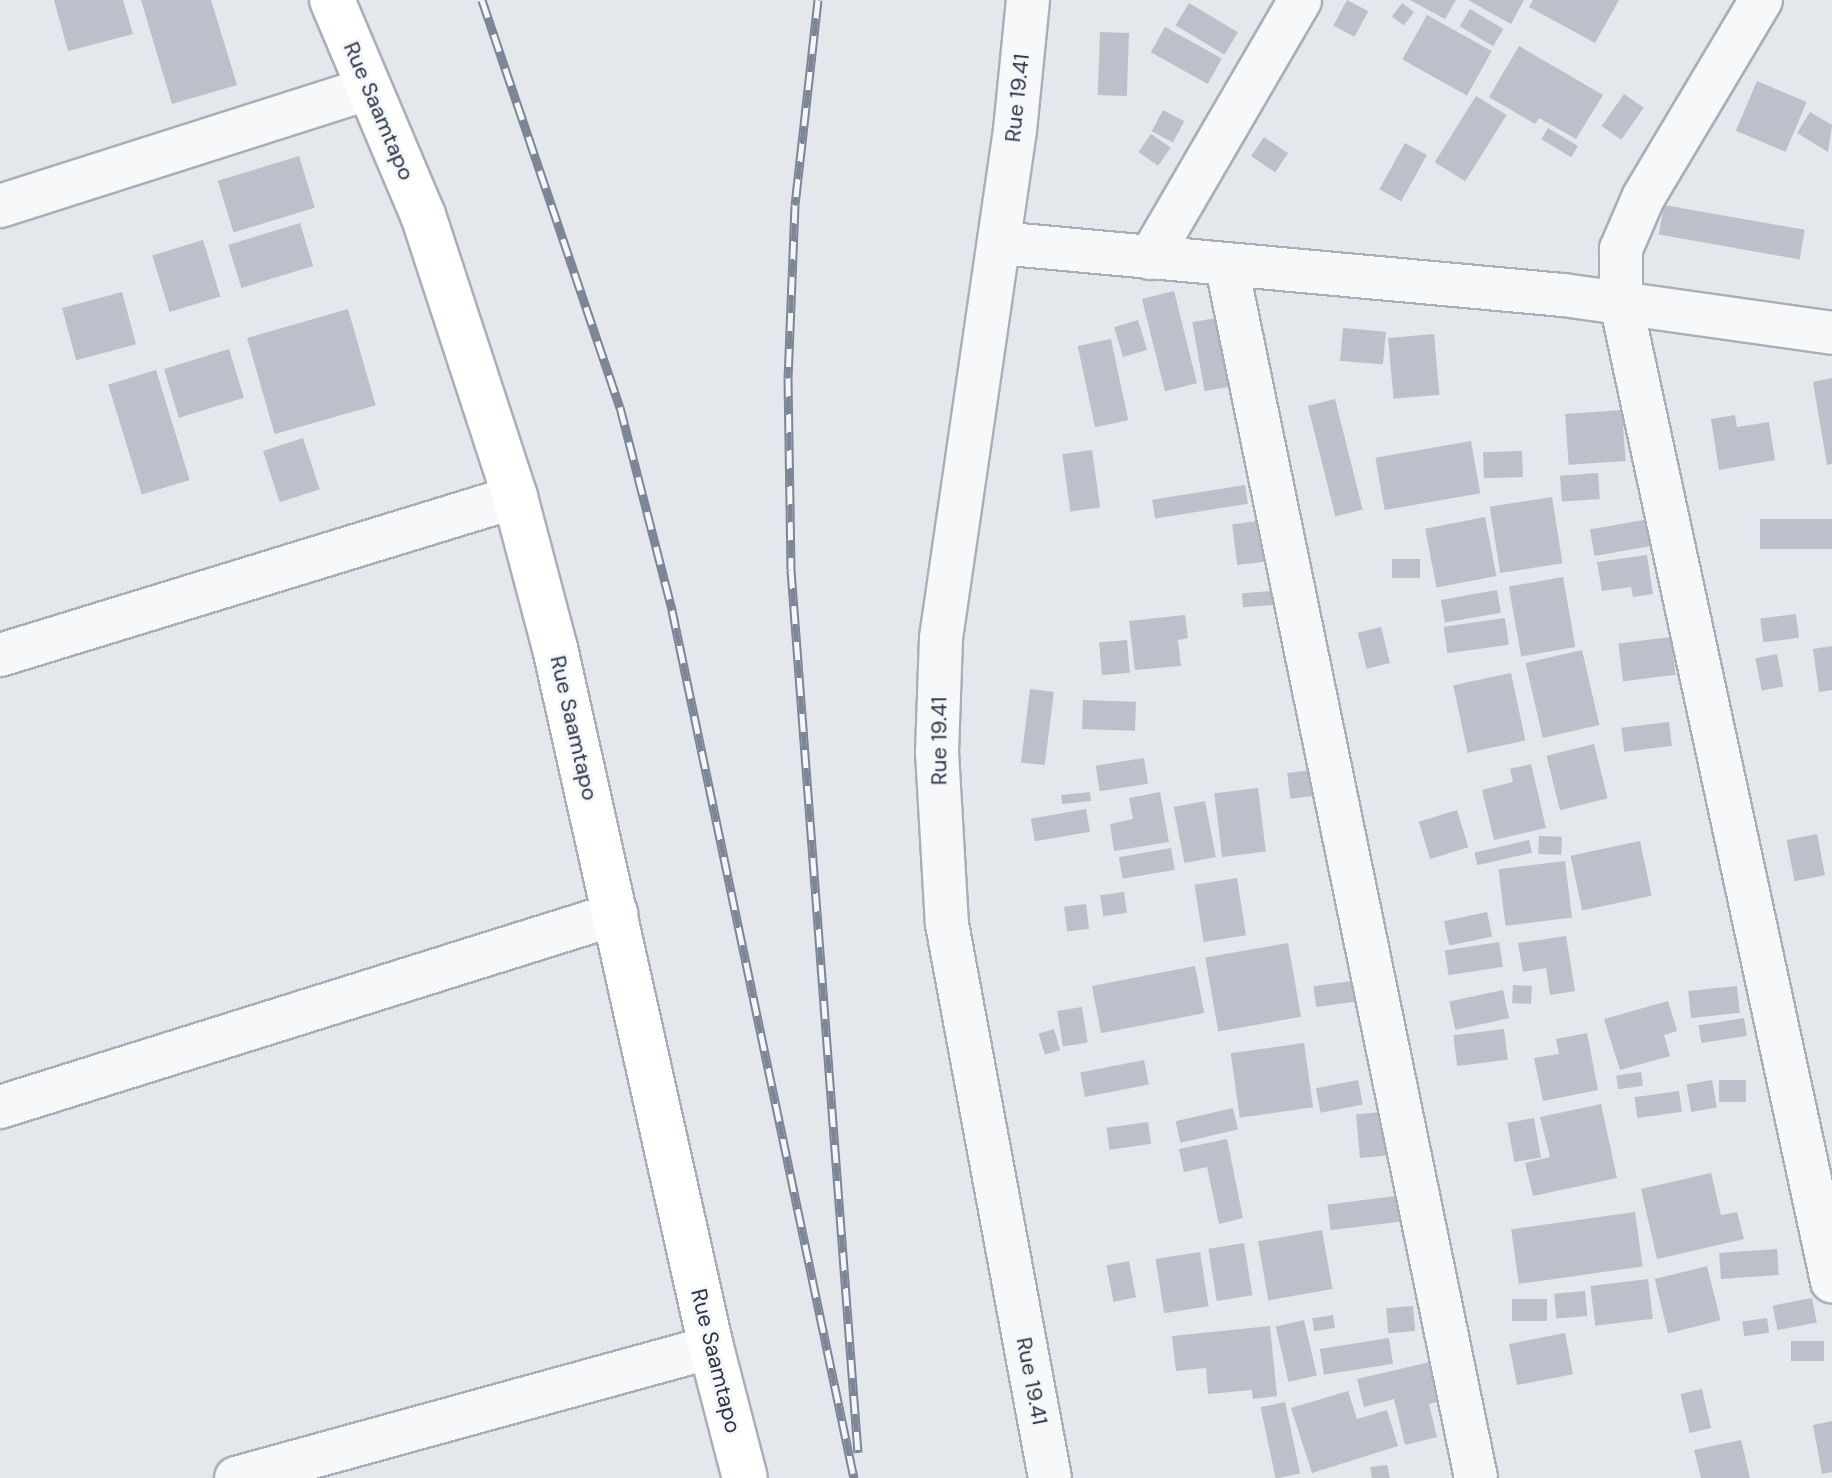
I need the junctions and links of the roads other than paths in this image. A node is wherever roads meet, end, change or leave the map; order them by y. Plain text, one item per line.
1 (332, 0) edge
2 (1028, 0) edge
3 (1300, 0) edge
4 (1761, 0) edge
5 (370, 88) junction
6 (0, 206) edge
7 (999, 243) junction
8 (1150, 258) junction
9 (1227, 267) junction
10 (1621, 303) junction
11 (1832, 333) edge
12 (515, 497) junction
13 (0, 655) edge
14 (616, 914) junction
15 (0, 1107) edge
16 (1832, 1281) edge
17 (711, 1347) junction
18 (236, 1478) edge
19 (745, 1478) edge
20 (1050, 1478) edge
21 (1476, 1478) edge

1 - 5 main road, Rue Saamtapo
2 - 7 street, Rue 19.41
3 - 8 street
4 - 10 street
5 - 6 street
5 - 12 main road, Rue Saamtapo
7 - 8 street
7 - 20 street, Rue 19.41
8 - 9 street
9 - 10 street
9 - 21 street
10 - 11 street
10 - 16 street
12 - 13 street
12 - 14 main road, Rue Saamtapo
14 - 15 street
14 - 17 main road, Rue Saamtapo
17 - 18 street
17 - 19 main road, Rue Saamtapo

